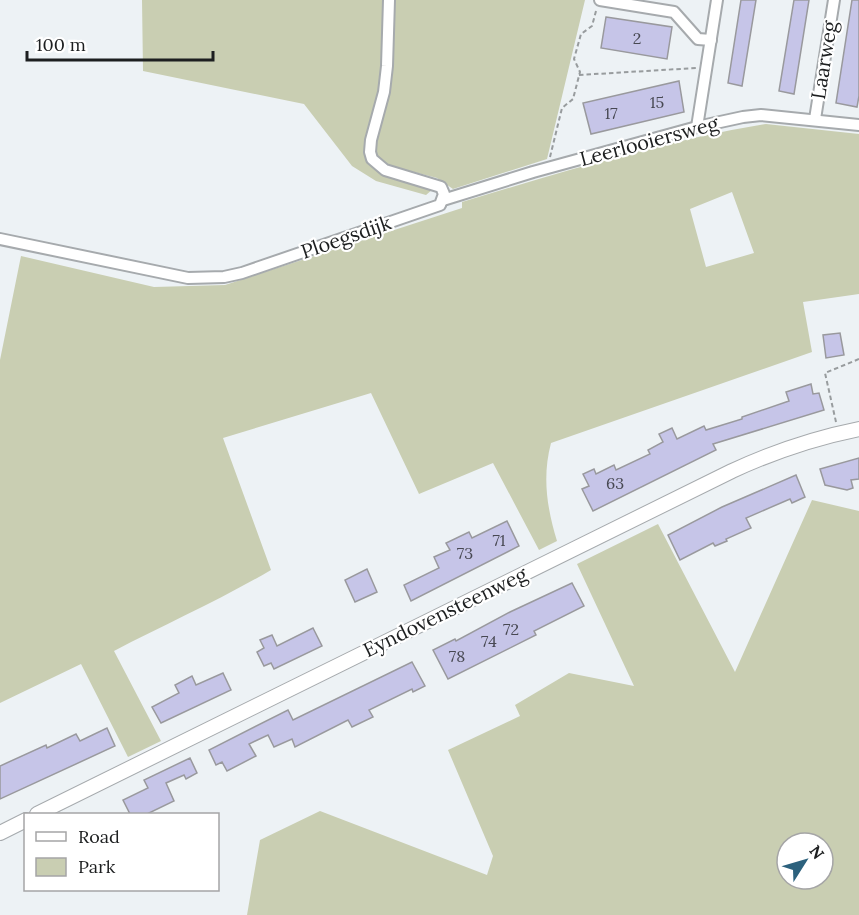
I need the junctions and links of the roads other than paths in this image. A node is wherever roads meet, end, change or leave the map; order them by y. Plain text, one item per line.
1 (389, 0) edge
2 (717, 0) edge
3 (834, 0) edge
4 (598, 4) edge
5 (711, 40) junction
6 (815, 119) junction
7 (859, 125) edge
8 (697, 127) junction
9 (443, 200) junction
10 (0, 239) edge
11 (859, 429) edge
12 (39, 813) edge
13 (24, 821) edge
14 (0, 833) edge

1 - 9 street
2 - 5 street
3 - 6 street, Laarweg
4 - 5 street
5 - 8 street
6 - 7 street, Leerlooiersweg
6 - 8 street, Leerlooiersweg
8 - 9 street, Leerlooiersweg
9 - 10 street, Ploegsdijk
11 - 12 street, Eyndovensteenweg
13 - 14 street

